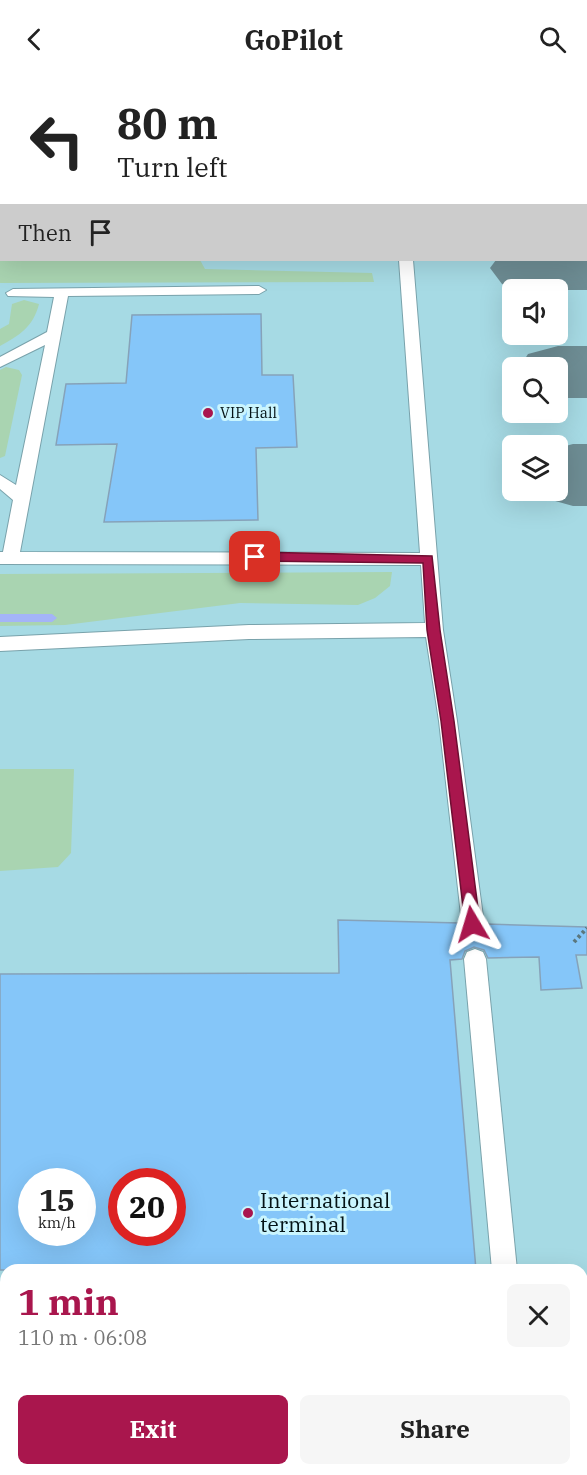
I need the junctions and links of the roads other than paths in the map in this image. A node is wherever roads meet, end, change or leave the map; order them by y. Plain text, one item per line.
1 (406, 261) edge
2 (259, 290) dead end
3 (13, 293) dead end
4 (62, 293) junction
5 (54, 334) junction
6 (0, 363) edge
7 (0, 480) edge
8 (21, 498) junction
9 (5, 558) edge
10 (428, 559) junction
11 (434, 630) junction
12 (0, 644) edge
13 (472, 924) dead end
14 (475, 959) dead end
15 (504, 1264) edge

1 - 10 lane
2 - 4 lane
3 - 4 lane
4 - 5 lane
5 - 6 lane
5 - 8 lane
7 - 8 lane
8 - 9 lane
9 - 10 lane
10 - 11 lane
11 - 12 lane
11 - 13 lane
14 - 15 lane

